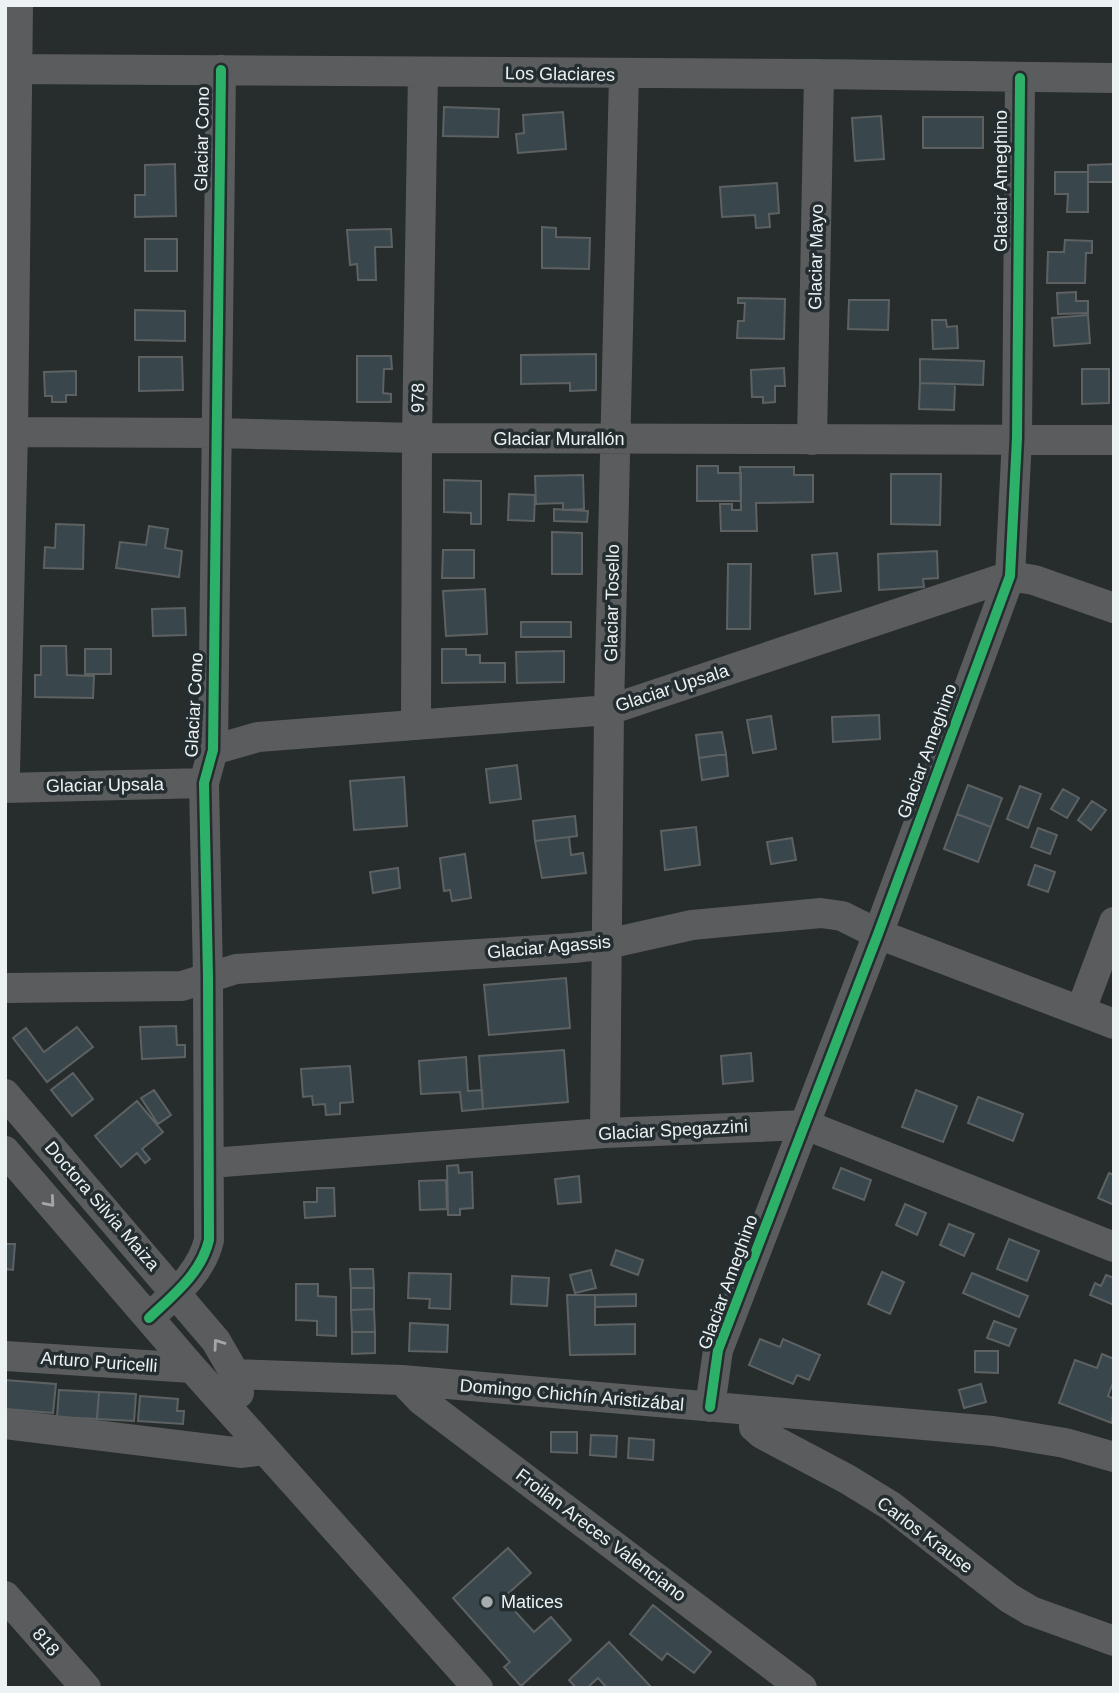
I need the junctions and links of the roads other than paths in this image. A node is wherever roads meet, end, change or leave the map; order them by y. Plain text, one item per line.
1 (18, 5) edge
2 (11, 69) edge
3 (220, 70) junction
4 (423, 72) junction
5 (624, 74) junction
6 (819, 74) junction
7 (1020, 78) junction
8 (1114, 78) edge
9 (9, 432) edge
10 (217, 433) junction
11 (417, 438) junction
12 (1017, 438) junction
13 (616, 439) junction
14 (813, 440) junction
15 (1114, 440) edge
16 (1010, 576) junction
17 (1114, 608) edge
18 (609, 710) junction
19 (416, 724) junction
20 (213, 750) junction
21 (5, 773) edge
22 (204, 783) junction
23 (5, 788) edge
24 (1114, 922) edge
25 (878, 934) junction
26 (607, 944) junction
27 (208, 977) junction
28 (5, 988) edge
29 (1080, 1010) junction
30 (1114, 1024) edge
31 (5, 1094) edge
32 (806, 1125) junction
33 (605, 1133) junction
34 (5, 1151) edge
35 (210, 1163) junction
36 (1114, 1247) edge
37 (176, 1292) junction
38 (149, 1318) junction
39 (5, 1356) edge
40 (192, 1368) junction
41 (235, 1374) junction
42 (402, 1380) junction
43 (710, 1407) junction
44 (753, 1411) junction
45 (5, 1424) edge
46 (256, 1440) junction
47 (1114, 1457) edge
48 (5, 1596) edge
49 (1114, 1641) edge
50 (86, 1688) edge
51 (478, 1688) edge
52 (802, 1688) edge

1 - 2 street
2 - 3 street, Los Glaciares
2 - 9 street
3 - 4 street, Los Glaciares
3 - 10 street, Glaciar Cono
4 - 5 street, Los Glaciares
4 - 11 street, 978
5 - 6 street, Los Glaciares
5 - 13 street, Glaciar Tosello
6 - 7 street, Los Glaciares
6 - 14 street, Glaciar Mayo
7 - 8 street, Los Glaciares
7 - 12 street, Glaciar Ameghino
9 - 10 street, Glaciar Murallón
9 - 21 street
10 - 11 street, Glaciar Murallón
10 - 20 street, Glaciar Cono
11 - 13 street, Glaciar Murallón
11 - 19 street, 978
12 - 14 street, Glaciar Murallón
12 - 15 street, Glaciar Murallón
12 - 16 street, Glaciar Ameghino
13 - 14 street, Glaciar Murallón
13 - 18 street, Glaciar Tosello
16 - 17 street
16 - 18 street, Glaciar Upsala
16 - 25 street, Glaciar Ameghino
18 - 19 street, Glaciar Upsala
18 - 26 street, Glaciar Tosello
19 - 20 street, Glaciar Upsala
20 - 22 street, Glaciar Cono
22 - 23 street, Glaciar Upsala
22 - 27 street, Glaciar Cono
24 - 29 street
25 - 26 street, Glaciar Agassis
25 - 29 street, Glaciar Agassis
25 - 32 street, Glaciar Ameghino
26 - 27 street, Glaciar Agassis
26 - 33 street, Glaciar Tosello
27 - 28 street, Glaciar Agassis
27 - 35 street, Glaciar Cono
29 - 30 street, Glaciar Agassis
31 - 37 street, Doctora Silvia Maiza
32 - 33 street, Glaciar Spegazzini
32 - 36 street, Glaciar Spegazzini
32 - 43 street, Glaciar Ameghino
33 - 35 street, Glaciar Spegazzini
34 -> 38 street, Doctora Silvia Maiza
35 - 37 street, Glaciar Cono
37 - 38 street, Glaciar Cono
41 -> 37 street, Doctora Silvia Maiza
38 - 40 street, Doctora Silvia Maiza
39 - 40 street, Arturo Puricelli
40 - 46 street, Doctora Silvia Maiza
41 - 42 street, Domingo Chichín Aristizábal
41 - 46 street, Doctora Silvia Maiza
42 - 43 street, Domingo Chichín Aristizábal
42 - 52 street, Froilan Areces Valenciano
43 - 44 street, Domingo Chichín Aristizábal
44 - 47 street, Domingo Chichín Aristizábal
44 - 49 street, Carlos Krause
45 - 46 street
46 - 51 street, Doctora Silvia Maiza
48 - 50 street, 818

